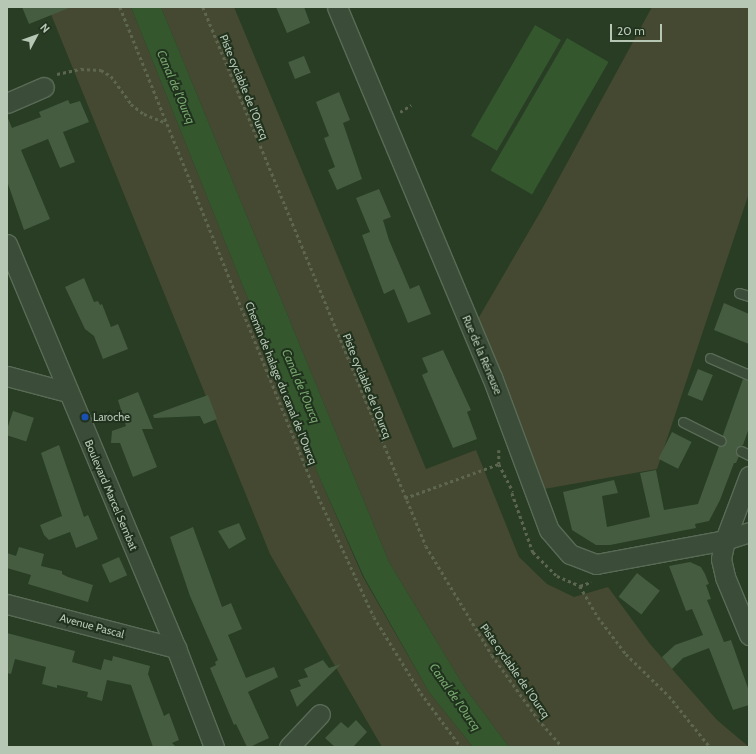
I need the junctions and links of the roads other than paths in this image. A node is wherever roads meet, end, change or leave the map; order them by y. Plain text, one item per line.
1 (337, 7) edge
2 (44, 87) road end
3 (7, 103) edge
4 (7, 244) edge
5 (739, 293) dead end
6 (749, 296) edge
7 (710, 358) dead end
8 (749, 375) edge
9 (7, 376) edge
10 (67, 392) junction
11 (683, 422) dead end
12 (721, 441) dead end
13 (749, 476) edge
14 (749, 532) edge
15 (725, 540) junction
16 (7, 604) edge
17 (745, 615) edge
18 (749, 635) edge
19 (176, 648) junction
20 (320, 714) dead end
21 (214, 747) edge
22 (289, 747) edge

1 - 15 street, Rue de la Réneuse
2 - 3 street
4 - 10 street, Boulevard Marcel Sembat
5 - 6 lane
7 - 8 lane
9 - 10 street
10 - 19 street, Boulevard Marcel Sembat
11 - 12 lane
13 - 15 street
14 - 15 street, Rue de la Réneuse
15 - 17 street
16 - 19 street, Avenue Pascal
17 - 18 street
19 - 21 street, Boulevard Marcel Sembat
20 - 22 street

